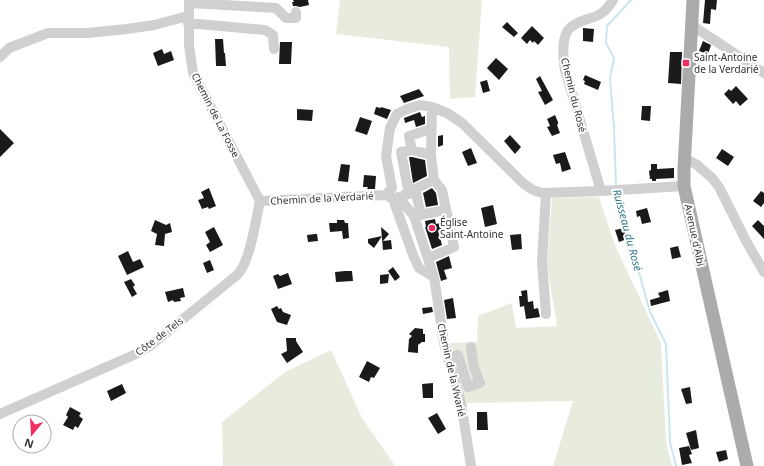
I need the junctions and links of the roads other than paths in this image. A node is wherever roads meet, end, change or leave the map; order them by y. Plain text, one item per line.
1 (613, 0) edge
2 (693, 0) edge
3 (189, 2) edge
4 (296, 12) dead end
5 (188, 19) junction
6 (691, 26) junction
7 (274, 48) dead end
8 (0, 57) edge
9 (764, 73) edge
10 (432, 107) junction
11 (432, 129) junction
12 (412, 150) junction
13 (431, 154) junction
14 (685, 160) junction
15 (434, 180) junction
16 (684, 186) junction
17 (601, 191) junction
18 (412, 192) junction
19 (546, 194) junction
20 (392, 197) junction
21 (260, 201) junction
22 (446, 210) junction
23 (418, 216) junction
24 (428, 258) junction
25 (764, 272) edge
26 (434, 278) junction
27 (546, 314) dead end
28 (458, 355) junction
29 (448, 359) junction
30 (474, 367) junction
31 (463, 372) junction
32 (0, 414) edge
33 (471, 466) edge
34 (747, 466) edge

1 - 17 street, Chemin du Rosé
2 - 6 main road, Avenue d'Albi
3 - 4 street
3 - 5 street, Chemin de La Fosse
5 - 7 street
5 - 8 street
5 - 21 street, Chemin de La Fosse
6 - 9 street
6 - 14 main road, Avenue d'Albi
10 - 11 street
10 - 19 street, Chemin de la Verdarié
10 - 20 street, Chemin de la Verdarié
11 - 12 street
11 - 13 street
12 - 13 street
12 - 18 street, Chemin de la Vivarié
13 - 15 street
14 - 16 main road, Avenue d'Albi
14 - 25 street
15 - 18 street
15 - 22 street
16 - 17 street, Chemin de la Verdarié
16 - 34 main road, Avenue d'Albi
17 - 19 street, Chemin de la Verdarié
18 - 20 street
18 - 23 street, Chemin de la Vivarié
19 - 27 street
20 - 21 street, Chemin de la Verdarié
20 - 23 street
20 - 26 street
21 - 32 street, Côte de Tels
22 - 23 street
22 - 24 street
23 - 24 street, Chemin de la Vivarié
24 - 26 street, Chemin de la Vivarié
26 - 29 street, Chemin de la Vivarié
28 - 29 street
28 - 30 street
28 - 31 street
29 - 33 street, Chemin de la Vivarié
30 - 31 street
30 - 31 street

